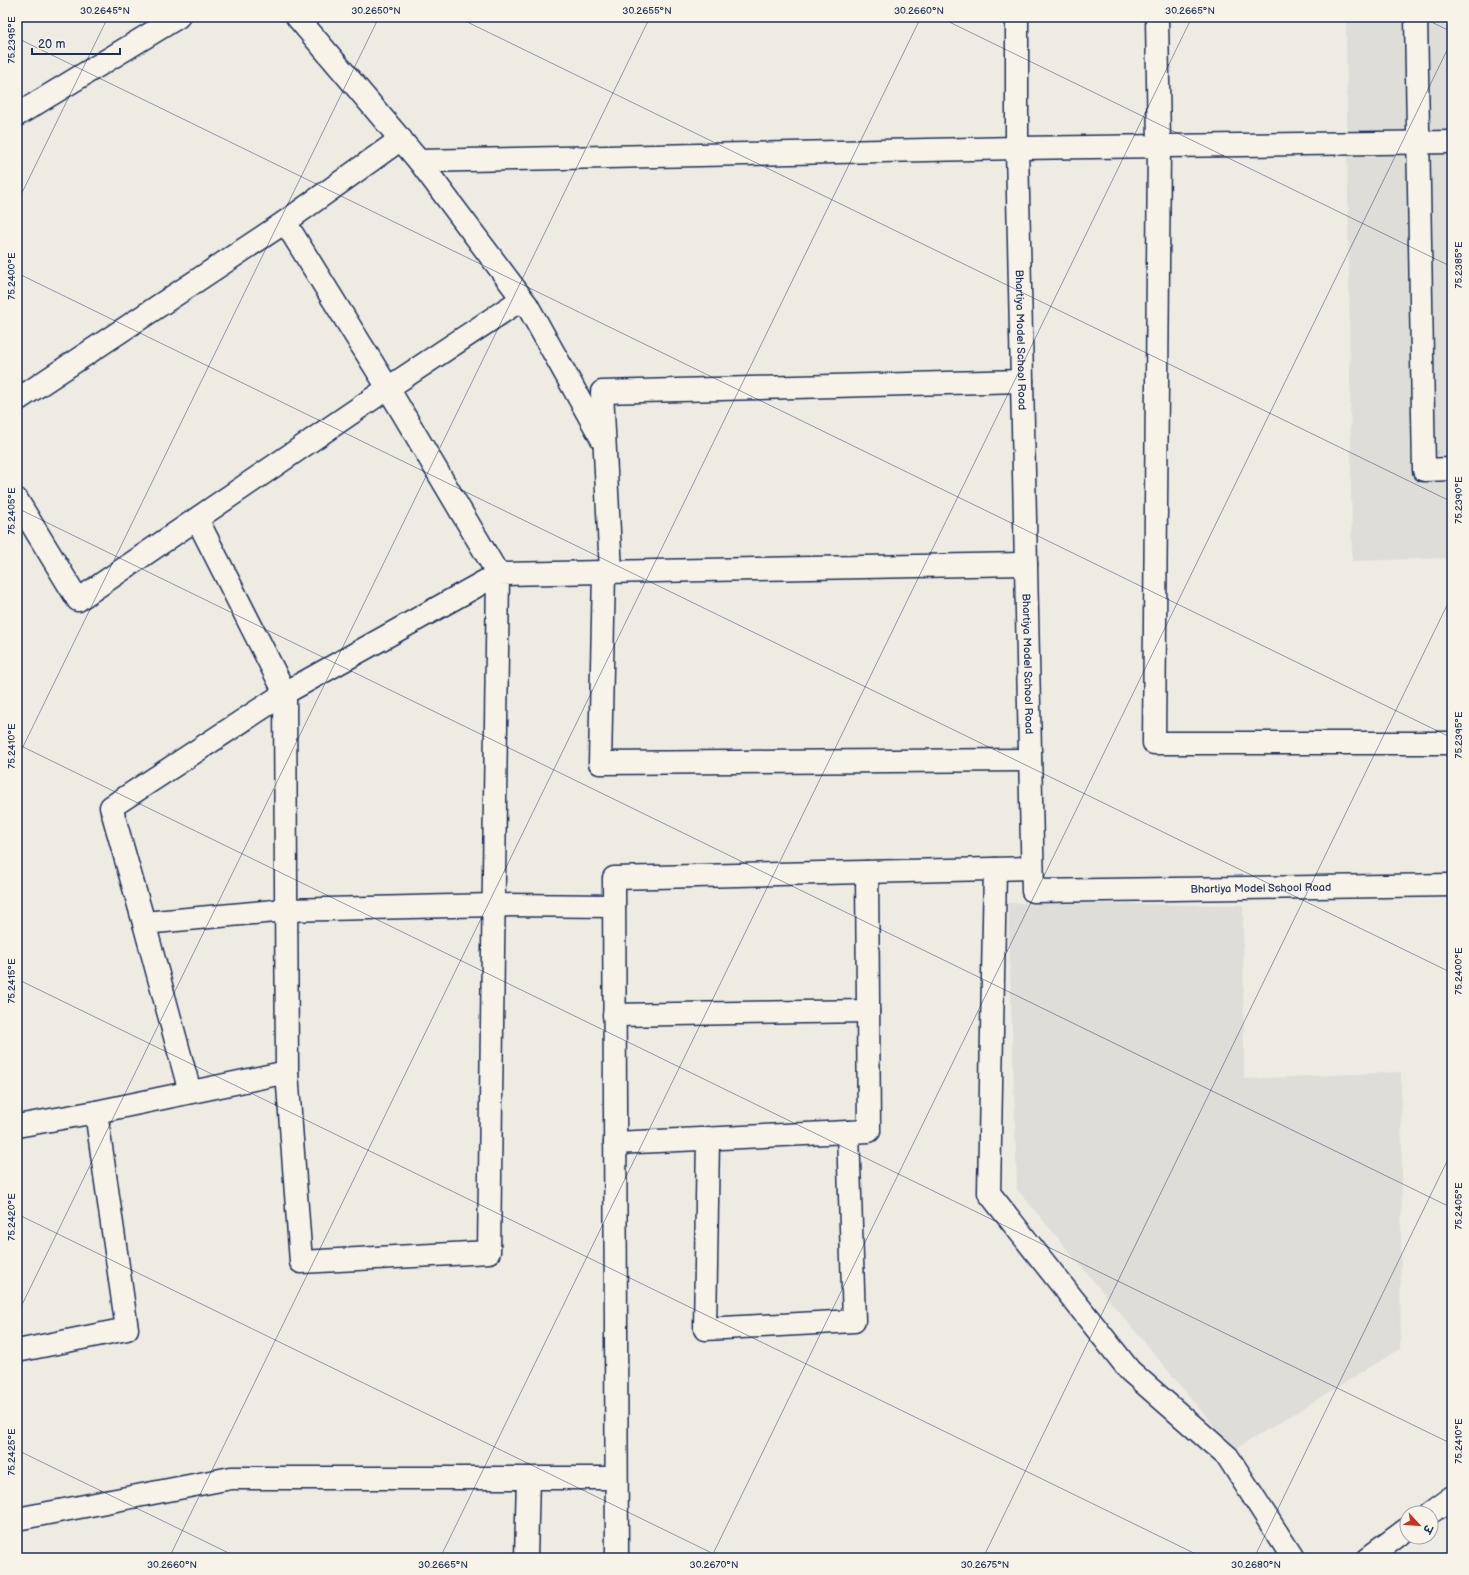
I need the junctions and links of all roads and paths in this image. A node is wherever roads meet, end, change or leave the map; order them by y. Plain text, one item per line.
1 (178, 17) edge
2 (297, 17) edge
3 (1017, 17) edge
4 (1157, 17) edge
5 (1416, 17) edge
6 (20, 107) edge
7 (401, 140) junction
8 (1452, 142) edge
9 (1418, 143) junction
10 (1159, 146) junction
11 (1017, 148) junction
12 (419, 161) junction
13 (284, 222) junction
14 (522, 299) junction
15 (1022, 381) junction
16 (388, 388) junction
17 (17, 400) edge
18 (605, 445) junction
19 (1452, 470) edge
20 (17, 500) edge
21 (197, 519) junction
22 (1026, 564) junction
23 (608, 572) junction
24 (498, 574) junction
25 (285, 693) junction
26 (1452, 742) edge
27 (1030, 760) junction
28 (1032, 868) junction
29 (996, 869) junction
30 (867, 872) junction
31 (1452, 885) edge
32 (494, 905) junction
33 (614, 906) junction
34 (286, 910) junction
35 (144, 923) junction
36 (868, 1011) junction
37 (614, 1015) junction
38 (287, 1072) junction
39 (190, 1092) junction
40 (96, 1112) junction
41 (17, 1126) edge
42 (848, 1132) junction
43 (708, 1138) junction
44 (615, 1143) junction
45 (17, 1351) edge
46 (528, 1478) junction
47 (616, 1478) junction
48 (1452, 1497) edge
49 (1439, 1506) edge
50 (17, 1519) edge
51 (1399, 1536) edge
52 (1380, 1554) edge
53 (526, 1558) edge
54 (617, 1558) edge
55 (1293, 1558) edge

1 - 6 street
2 - 7 street
3 - 11 street, Bhartiya Model School Road
4 - 10 street
5 - 9 street
7 - 12 street
7 - 13 street
8 - 9 street
9 - 10 street
9 - 19 street
10 - 11 street
10 - 26 street
11 - 12 street
11 - 15 street, Bhartiya Model School Road
12 - 14 street
13 - 16 street
13 - 17 street
14 - 16 street
14 - 18 street
15 - 18 street
15 - 22 street, Bhartiya Model School Road
16 - 21 street
16 - 24 street
18 - 23 street
20 - 21 street
21 - 25 street
22 - 23 street
22 - 27 street, Bhartiya Model School Road
23 - 24 street
23 - 27 street
24 - 25 street
24 - 32 street
25 - 34 street
25 - 35 street
27 - 28 street, Bhartiya Model School Road
28 - 29 street
28 - 31 street, Bhartiya Model School Road
29 - 30 street
29 - 55 street
30 - 33 street
30 - 36 street
32 - 33 street
32 - 34 street
32 - 38 street
33 - 37 street
34 - 35 street
34 - 38 street
35 - 39 street
36 - 37 street
36 - 42 street
37 - 44 street
38 - 39 street
39 - 40 street
40 - 41 street
40 - 45 street
42 - 43 street
42 - 43 street
43 - 44 street
44 - 47 street
46 - 47 street
46 - 50 street
46 - 53 street
47 - 54 street
48 - 49 street
51 - 52 street

